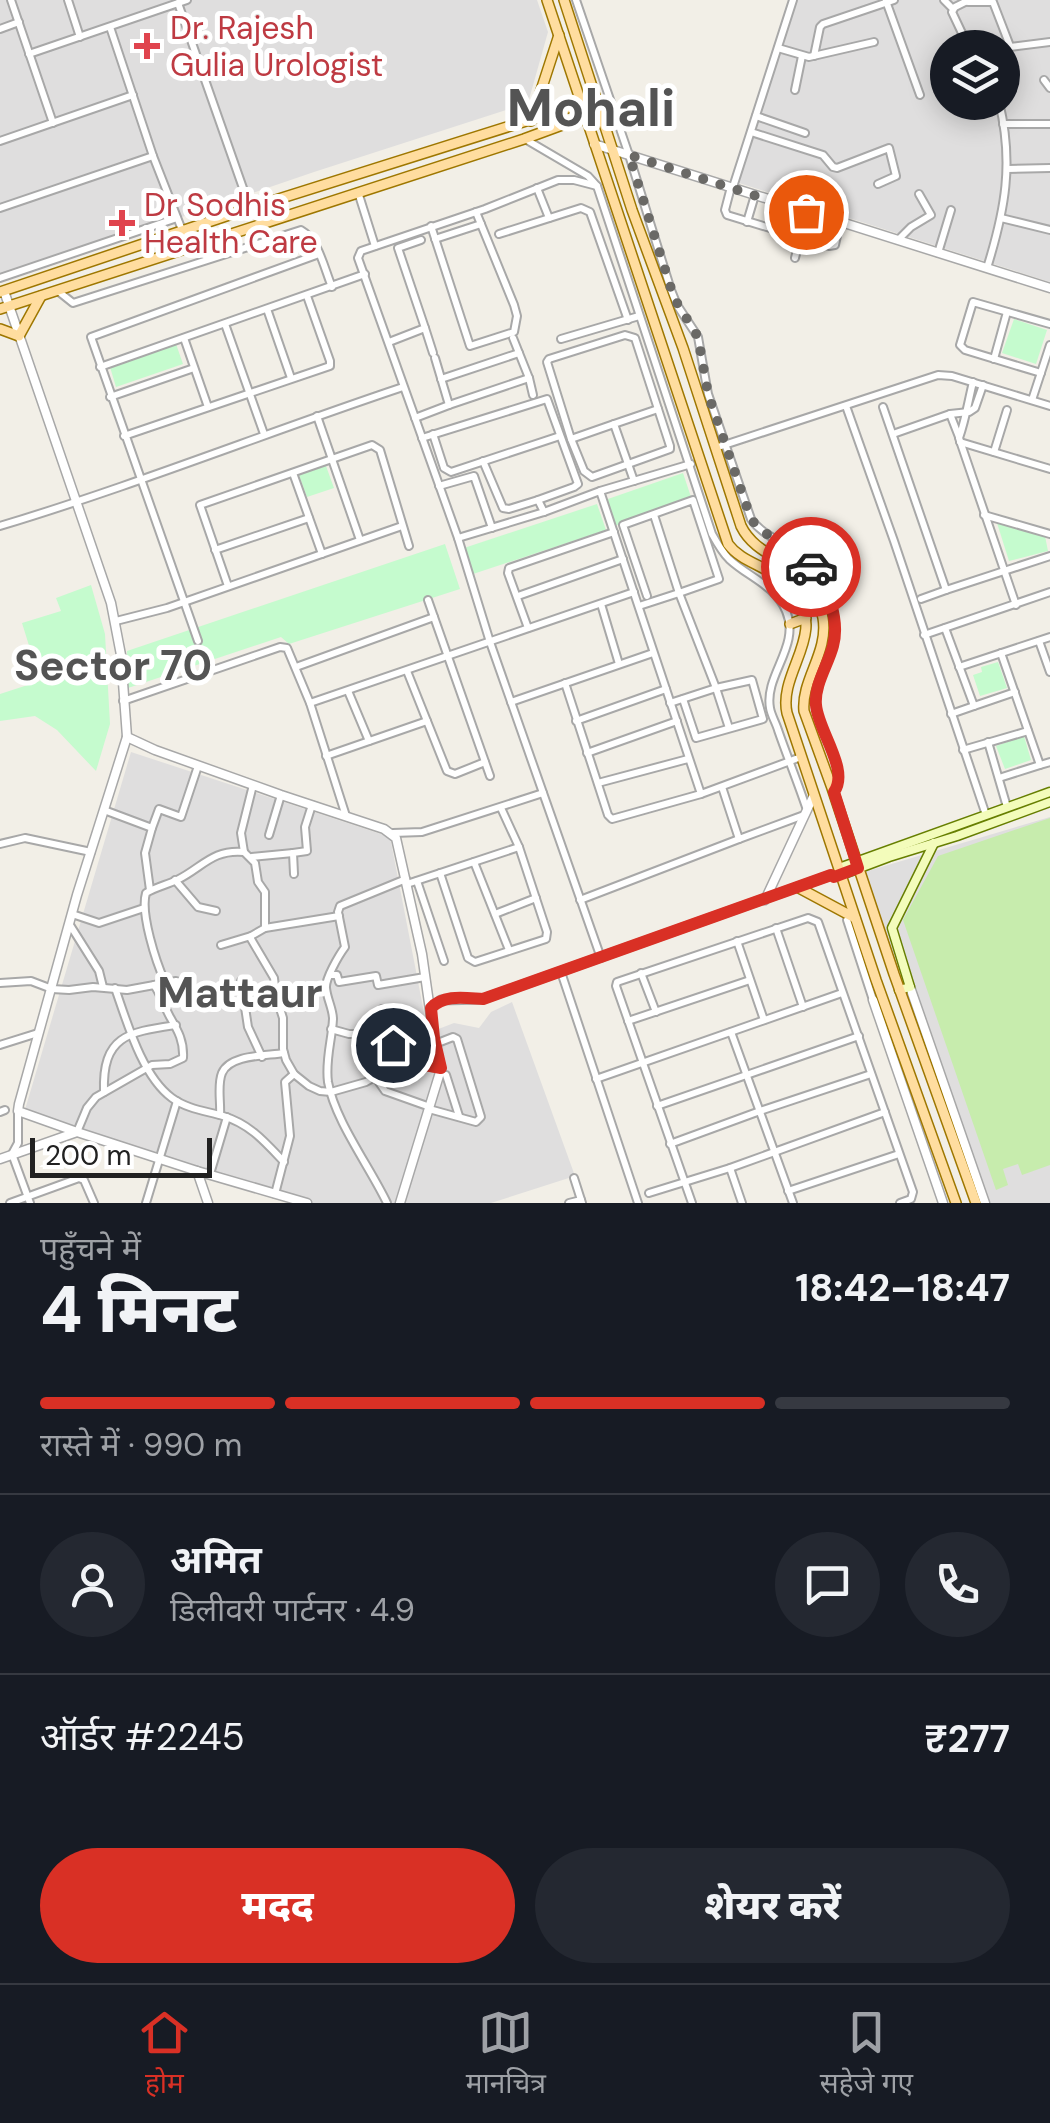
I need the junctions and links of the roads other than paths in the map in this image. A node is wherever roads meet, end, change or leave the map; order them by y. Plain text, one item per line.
1 (11, 0) edge
2 (68, 0) edge
3 (187, 0) edge
4 (546, 0) edge
5 (564, 0) edge
6 (576, 0) edge
7 (792, 0) edge
8 (944, 0) edge
9 (889, 1) edge
10 (967, 1) edge
11 (995, 1) edge
12 (178, 3) junction
13 (953, 9) junction
14 (19, 22) junction
15 (110, 26) junction
16 (0, 29) edge
17 (959, 30) edge
18 (1002, 30) edge
19 (559, 35) junction
20 (80, 37) junction
21 (874, 42) dead end
22 (1050, 42) edge
23 (1020, 45) edge
24 (778, 48) junction
25 (30, 54) junction
26 (802, 56) junction
27 (814, 56) junction
28 (1044, 80) dead end
29 (1050, 88) edge
30 (795, 90) dead end
31 (133, 95) junction
32 (920, 95) dead end
33 (596, 99) junction
34 (580, 105) junction
35 (600, 111) junction
36 (756, 116) junction
37 (584, 117) junction
38 (1003, 120) edge
39 (530, 121) junction
40 (53, 122) junction
41 (1004, 124) junction
42 (1050, 124) edge
43 (751, 132) junction
44 (806, 133) dead end
45 (524, 139) junction
46 (0, 141) edge
47 (594, 144) junction
48 (612, 150) junction
49 (629, 155) junction
50 (153, 156) junction
51 (1008, 168) junction
52 (1050, 168) edge
53 (602, 184) junction
54 (878, 184) dead end
55 (732, 187) junction
56 (536, 188) junction
57 (358, 192) junction
58 (919, 194) dead end
59 (755, 195) junction
60 (0, 208) edge
61 (250, 208) junction
62 (951, 210) dead end
63 (476, 212) junction
64 (806, 212) junction
65 (177, 218) junction
66 (548, 218) junction
67 (1001, 218) junction
68 (480, 222) junction
69 (747, 222) junction
70 (840, 222) junction
71 (182, 230) junction
72 (1050, 230) edge
73 (433, 233) junction
74 (499, 234) dead end
75 (800, 237) junction
76 (421, 240) dead end
77 (898, 240) junction
78 (375, 246) junction
79 (630, 252) junction
80 (938, 253) junction
81 (319, 254) junction
82 (619, 255) junction
83 (795, 258) dead end
84 (987, 268) junction
85 (365, 274) junction
86 (0, 278) edge
87 (332, 287) junction
88 (1050, 288) edge
89 (58, 290) junction
90 (2, 291) edge
91 (41, 296) junction
92 (306, 296) junction
93 (4, 307) edge
94 (636, 307) junction
95 (267, 309) junction
96 (624, 310) junction
97 (1007, 312) junction
98 (639, 316) junction
99 (628, 320) junction
100 (225, 324) junction
101 (1050, 324) edge
102 (425, 328) junction
103 (0, 329) edge
104 (19, 336) junction
105 (184, 338) junction
106 (514, 338) dead end
107 (561, 339) dead end
108 (389, 342) junction
109 (1050, 345) edge
110 (520, 352) junction
111 (994, 358) junction
112 (100, 367) junction
113 (194, 368) junction
114 (1041, 373) junction
115 (291, 378) junction
116 (528, 378) junction
117 (442, 379) junction
118 (974, 382) junction
119 (983, 386) junction
120 (403, 387) junction
121 (249, 393) junction
122 (534, 395) dead end
123 (110, 397) junction
124 (1032, 400) junction
125 (450, 405) junction
126 (846, 406) junction
127 (1050, 406) edge
128 (208, 407) junction
129 (884, 407) dead end
130 (658, 410) junction
131 (1007, 410) dead end
132 (969, 412) junction
133 (950, 414) junction
134 (316, 416) junction
135 (415, 418) junction
136 (614, 424) junction
137 (264, 434) junction
138 (433, 434) junction
139 (893, 434) junction
140 (124, 436) junction
141 (560, 436) junction
142 (422, 438) junction
143 (571, 440) junction
144 (960, 440) junction
145 (721, 446) junction
146 (994, 452) junction
147 (332, 460) junction
148 (701, 460) junction
149 (483, 461) junction
150 (629, 464) junction
151 (689, 465) junction
152 (1050, 469) edge
153 (293, 473) junction
154 (142, 479) junction
155 (634, 481) junction
156 (440, 486) junction
157 (600, 491) junction
158 (538, 500) junction
159 (76, 502) junction
160 (544, 512) junction
161 (984, 514) junction
162 (654, 515) junction
163 (309, 518) junction
164 (0, 526) edge
165 (402, 526) junction
166 (492, 528) junction
167 (614, 532) junction
168 (1050, 534) edge
169 (458, 538) junction
170 (748, 539) junction
171 (360, 540) junction
172 (409, 546) dead end
173 (215, 550) junction
174 (322, 554) junction
175 (738, 554) junction
176 (1050, 556) edge
177 (623, 559) junction
178 (1004, 572) junction
179 (228, 586) junction
180 (946, 590) junction
181 (634, 592) junction
182 (1050, 592) edge
183 (679, 593) junction
184 (518, 596) junction
185 (647, 596) dead end
186 (921, 599) dead end
187 (428, 600) dead end
188 (182, 602) junction
189 (601, 604) junction
190 (1016, 605) junction
191 (639, 606) junction
192 (434, 616) junction
193 (806, 618) junction
194 (116, 622) junction
195 (790, 624) junction
196 (528, 628) junction
197 (946, 628) junction
198 (924, 635) junction
199 (1050, 637) edge
200 (198, 641) dead end
201 (1039, 641) junction
202 (490, 642) junction
203 (653, 653) junction
204 (1001, 653) junction
205 (448, 657) junction
206 (620, 664) junction
207 (296, 667) junction
208 (959, 667) junction
209 (408, 670) junction
210 (1050, 672) edge
211 (565, 683) junction
212 (716, 688) junction
213 (666, 689) junction
214 (348, 691) junction
215 (1015, 692) junction
216 (683, 699) junction
217 (123, 701) junction
218 (511, 702) junction
219 (670, 703) junction
220 (310, 704) junction
221 (974, 706) junction
222 (951, 714) junction
223 (428, 721) junction
224 (576, 721) junction
225 (677, 721) junction
226 (729, 728) junction
227 (1028, 730) junction
228 (127, 737) junction
229 (369, 742) junction
230 (988, 742) junction
231 (822, 744) junction
232 (963, 750) junction
233 (587, 752) junction
234 (326, 756) junction
235 (801, 757) junction
236 (689, 758) junction
237 (485, 762) junction
238 (789, 762) junction
239 (1050, 762) edge
240 (1040, 765) junction
241 (198, 766) junction
242 (490, 776) dead end
243 (999, 778) junction
244 (598, 782) junction
245 (254, 785) junction
246 (722, 788) junction
247 (1050, 792) edge
248 (543, 793) junction
249 (702, 794) junction
250 (814, 794) junction
251 (281, 795) junction
252 (1050, 802) edge
253 (312, 805) junction
254 (1007, 807) junction
255 (501, 808) junction
256 (104, 810) junction
257 (806, 812) junction
258 (986, 815) junction
259 (346, 816) junction
260 (152, 828) junction
261 (393, 833) junction
262 (270, 835) dead end
263 (739, 839) junction
264 (0, 844) edge
265 (934, 844) junction
266 (518, 847) junction
267 (90, 852) junction
268 (293, 853) junction
269 (248, 855) junction
270 (474, 862) junction
271 (857, 864) junction
272 (440, 873) junction
273 (837, 873) junction
274 (294, 874) dead end
275 (176, 880) junction
276 (410, 881) junction
277 (799, 888) junction
278 (150, 890) junction
279 (536, 898) junction
280 (580, 900) junction
281 (766, 900) junction
282 (144, 908) junction
283 (216, 911) dead end
284 (72, 914) junction
285 (495, 914) junction
286 (340, 916) junction
287 (851, 919) junction
288 (431, 923) junction
289 (70, 925) junction
290 (416, 926) junction
291 (266, 928) junction
292 (776, 928) junction
293 (251, 936) junction
294 (738, 941) junction
295 (221, 945) dead end
296 (509, 950) junction
297 (601, 958) junction
298 (444, 961) dead end
299 (561, 972) junction
300 (641, 972) junction
301 (330, 975) junction
302 (425, 977) junction
303 (750, 980) junction
304 (241, 981) dead end
305 (165, 982) junction
306 (0, 983) edge
307 (154, 984) junction
308 (103, 987) junction
309 (115, 988) junction
310 (905, 988) junction
311 (52, 989) junction
312 (842, 993) junction
313 (878, 999) junction
314 (196, 1002) dead end
315 (803, 1006) junction
316 (431, 1008) junction
317 (382, 1009) dead end
318 (656, 1012) junction
319 (764, 1020) junction
320 (628, 1021) junction
321 (176, 1024) junction
322 (331, 1029) junction
323 (38, 1032) junction
324 (132, 1032) junction
325 (731, 1032) junction
326 (379, 1034) junction
327 (859, 1036) junction
328 (435, 1044) junction
329 (0, 1045) edge
330 (284, 1053) junction
331 (262, 1056) junction
332 (398, 1060) junction
333 (642, 1062) junction
334 (146, 1068) junction
335 (444, 1072) junction
336 (294, 1074) junction
337 (871, 1074) junction
338 (746, 1075) junction
339 (376, 1078) junction
340 (596, 1079) junction
341 (104, 1092) junction
342 (331, 1092) junction
343 (177, 1101) junction
344 (658, 1106) junction
345 (430, 1108) junction
346 (18, 1111) junction
347 (760, 1111) junction
348 (885, 1112) junction
349 (223, 1116) junction
350 (459, 1117) junction
351 (77, 1132) junction
352 (670, 1144) junction
353 (774, 1152) junction
354 (12, 1154) junction
355 (898, 1154) junction
356 (0, 1158) edge
357 (160, 1158) junction
358 (284, 1162) junction
359 (730, 1168) junction
360 (197, 1171) junction
361 (210, 1174) junction
362 (574, 1178) dead end
363 (685, 1183) junction
364 (788, 1191) junction
365 (649, 1193) dead end
366 (275, 1194) junction
367 (29, 1200) edge
368 (581, 1202) edge
369 (10, 1203) edge
370 (94, 1203) edge
371 (146, 1203) edge
372 (208, 1203) edge
373 (307, 1203) edge
374 (387, 1203) edge
375 (400, 1203) edge
376 (569, 1203) edge
377 (638, 1203) edge
378 (692, 1203) edge
379 (742, 1203) edge
380 (793, 1203) edge
381 (900, 1203) edge
382 (943, 1203) edge
383 (956, 1203) edge
384 (976, 1203) edge
385 (985, 1203) edge

1 - 14 street
2 - 20 street
3 - 12 street
4 - 19 main road
5 - 33 main road
6 - 49 street
7 - 24 street
8 - 13 street
9 - 27 street
9 - 32 street
10 - 11 street
10 - 13 street
11 - 18 street
12 - 15 street
12 - 61 street
13 - 17 street
14 - 16 street
14 - 25 street
15 - 20 street
15 - 31 street
19 - 34 main road
19 - 39 main road
20 - 25 street
21 - 27 street
22 - 23 street
24 - 26 street
24 - 36 street
25 - 40 street
26 - 27 street
26 - 30 street
28 - 29 street
31 - 40 street
31 - 50 street
33 - 34 main road
33 - 35 main road
34 - 37 main road
34 - 39 main road
35 - 37 main road
35 - 48 main road
36 - 43 street
36 - 44 street
37 - 45 main road
37 - 47 main road
38 - 41 street
39 - 61 main road
40 - 46 street
41 - 42 street
41 - 51 street
43 - 54 street
43 - 55 street
45 - 53 street
45 - 57 main road
47 - 48 street
47 - 53 main road
48 - 49 street
48 - 145 main road
49 - 55 street
49 - 145 street
50 - 60 street
50 - 65 street
51 - 52 street
51 - 67 street
53 - 56 street
53 - 79 main road
53 - 82 street
55 - 59 street
55 - 69 street
56 - 63 street
56 - 66 street
57 - 78 street
57 - 89 main road
58 - 77 street
59 - 64 street
59 - 69 street
61 - 71 main road
62 - 80 street
63 - 68 street
63 - 73 street
64 - 70 street
64 - 75 street
65 - 71 street
65 - 86 street
66 - 74 street
66 - 96 street
67 - 72 street
67 - 84 street
68 - 73 street
68 - 73 street
69 - 75 street
70 - 75 street
70 - 77 street
71 - 90 main road
73 - 78 street
75 - 83 street
76 - 102 street
77 - 80 street
78 - 85 street
79 - 82 main road
79 - 148 main road
80 - 84 street
81 - 87 street
81 - 89 street
81 - 112 street
82 - 94 street
84 - 88 street
85 - 87 street
85 - 108 street
87 - 92 street
89 - 91 main road
90 - 93 street
91 - 93 main road
91 - 104 main road
92 - 95 street
92 - 115 street
93 - 104 street
94 - 96 street
94 - 98 street
95 - 100 street
95 - 115 street
96 - 99 street
97 - 101 street
97 - 111 street
97 - 111 street
98 - 99 street
98 - 151 street
99 - 107 street
100 - 105 street
100 - 121 street
102 - 108 street
102 - 117 street
103 - 104 main road
104 - 159 street
105 - 112 street
105 - 113 street
106 - 110 street
108 - 120 street
109 - 114 street
110 - 116 street
110 - 117 street
111 - 114 street
112 - 123 street
113 - 123 street
113 - 128 street
114 - 124 street
115 - 121 street
116 - 122 street
116 - 125 street
117 - 125 street
118 - 119 street
118 - 126 street
118 - 132 street
119 - 124 street
119 - 132 street
120 - 134 street
120 - 135 street
121 - 128 street
121 - 137 street
123 - 140 street
124 - 127 street
125 - 135 street
126 - 145 street
126 - 198 street
128 - 140 street
129 - 139 street
130 - 136 street
130 - 143 street
130 - 150 street
131 - 146 street
132 - 133 street
132 - 144 street
133 - 139 street
133 - 144 street
134 - 137 street
134 - 147 street
135 - 142 street
136 - 143 street
136 - 150 street
137 - 154 street
138 - 141 street
138 - 142 street
138 - 149 street
139 - 180 street
140 - 154 street
141 - 149 street
141 - 158 street
142 - 156 street
143 - 150 street
144 - 146 street
144 - 161 street
145 - 170 main road
145 - 231 street
146 - 152 street
147 - 153 street
147 - 165 street
147 - 171 street
148 - 151 street
148 - 175 main road
149 - 158 street
150 - 155 street
151 - 155 street
151 - 195 street
153 - 163 street
153 - 173 street
154 - 159 street
154 - 188 street
155 - 157 street
156 - 166 street
156 - 169 street
157 - 160 street
157 - 167 street
158 - 160 street
159 - 164 street
159 - 194 street
160 - 166 street
161 - 168 street
161 - 178 street
162 - 183 street
162 - 183 street
162 - 185 street
163 - 173 street
163 - 174 street
165 - 171 street
165 - 172 street
166 - 169 street
167 - 177 street
167 - 184 street
169 - 202 street
170 - 175 main road
170 - 231 main road
171 - 174 street
173 - 179 street
174 - 179 street
175 - 193 main road
176 - 178 street
177 - 181 street
177 - 184 street
178 - 180 street
178 - 190 street
179 - 188 street
180 - 186 street
181 - 189 street
181 - 191 street
182 - 190 street
183 - 191 street
183 - 212 street
184 - 196 street
187 - 192 street
188 - 194 street
188 - 200 street
189 - 196 street
189 - 206 street
190 - 197 street
191 - 203 street
192 - 205 street
192 - 207 street
193 - 195 main road
193 - 235 main road
194 - 217 street
195 - 238 street
196 - 202 street
197 - 198 street
197 - 208 street
198 - 222 street
199 - 201 street
201 - 204 street
201 - 210 street
202 - 205 street
202 - 218 street
203 - 206 street
203 - 213 street
204 - 208 street
204 - 215 street
205 - 209 street
205 - 237 street
206 - 211 street
207 - 217 street
207 - 220 street
208 - 221 street
209 - 214 street
209 - 223 street
211 - 218 street
211 - 224 street
212 - 216 street
212 - 226 street
212 - 226 street
213 - 219 street
213 - 224 street
214 - 220 street
214 - 229 street
215 - 221 street
215 - 227 street
216 - 219 street
216 - 226 street
217 - 228 street
218 - 248 street
219 - 225 street
220 - 234 street
221 - 222 street
222 - 232 street
223 - 229 street
223 - 237 street
224 - 233 street
225 - 233 street
225 - 236 street
227 - 230 street
227 - 240 street
228 - 241 street
228 - 256 street
229 - 234 street
230 - 232 street
230 - 243 street
231 - 271 main road
232 - 258 street
233 - 244 street
234 - 259 street
235 - 238 street
235 - 250 main road
236 - 244 street
236 - 249 street
237 - 242 street
238 - 246 street
238 - 257 street
239 - 240 street
240 - 243 street
241 - 245 street
241 - 260 street
243 - 254 street
244 - 249 street
245 - 251 street
245 - 269 street
246 - 249 street
246 - 263 street
247 - 254 main road
248 - 255 street
248 - 280 street
250 - 257 street
250 - 273 main road
251 - 253 street
251 - 262 street
252 - 265 main road
253 - 259 street
253 - 268 street
254 - 258 main road
255 - 261 street
255 - 266 street
256 - 260 street
256 - 267 street
257 - 263 street
257 - 281 street
258 - 271 main road
259 - 261 street
260 - 278 street
261 - 276 street
263 - 280 street
264 - 267 street
265 - 271 main road
265 - 310 main road
266 - 270 street
266 - 279 street
267 - 284 street
268 - 269 street
268 - 274 street
269 - 275 street
269 - 291 street
270 - 272 street
270 - 285 street
271 - 273 main road
271 - 310 main road
272 - 276 street
272 - 296 street
273 - 277 street
273 - 287 main road
275 - 278 street
275 - 283 street
276 - 286 street
276 - 288 street
276 - 290 street
277 - 281 street
277 - 287 main road
278 - 282 street
279 - 285 street
279 - 296 street
280 - 297 street
281 - 297 street
282 - 284 street
282 - 305 street
284 - 289 street
285 - 296 street
286 - 291 street
286 - 301 street
287 - 313 main road
288 - 290 street
288 - 298 street
289 - 308 street
289 - 311 street
290 - 302 street
291 - 293 street
292 - 294 street
292 - 312 street
292 - 315 street
293 - 295 street
293 - 330 street
294 - 300 street
294 - 303 street
297 - 299 street
299 - 316 street
299 - 340 street
300 - 318 street
300 - 320 street
301 - 302 street
301 - 322 street
302 - 316 street
303 - 318 street
303 - 319 street
304 - 331 street
305 - 307 street
305 - 314 street
306 - 311 street
307 - 309 street
307 - 321 street
308 - 309 street
308 - 311 street
309 - 324 street
310 - 384 main road
310 - 385 street
311 - 323 street
312 - 315 street
312 - 327 street
313 - 382 street
313 - 383 main road
315 - 319 street
316 - 328 street
317 - 326 street
318 - 320 street
319 - 325 street
320 - 333 street
321 - 324 street
321 - 334 street
322 - 326 street
322 - 342 street
323 - 329 street
323 - 346 street
324 - 334 street
324 - 341 street
325 - 333 street
325 - 338 street
326 - 332 street
327 - 337 street
327 - 338 street
328 - 335 street
328 - 350 street
330 - 331 street
330 - 336 street
331 - 349 street
332 - 335 street
332 - 339 street
333 - 340 street
333 - 344 street
334 - 341 street
334 - 343 street
335 - 345 street
335 - 350 street
336 - 342 street
336 - 358 street
337 - 347 street
337 - 348 street
338 - 344 street
338 - 347 street
339 - 342 street
339 - 345 street
340 - 377 street
341 - 351 street
342 - 374 street
343 - 349 street
343 - 357 street
344 - 352 street
345 - 350 street
345 - 375 street
346 - 351 street
346 - 354 street
347 - 352 street
347 - 353 street
348 - 353 street
348 - 355 street
349 - 358 street
349 - 361 street
351 - 354 street
351 - 357 street
352 - 363 street
353 - 359 street
353 - 364 street
354 - 356 street
354 - 367 street
355 - 364 street
355 - 381 street
357 - 360 street
357 - 371 street
358 - 366 street
359 - 363 street
359 - 379 street
360 - 361 street
360 - 372 street
361 - 366 street
362 - 368 street
363 - 365 street
363 - 378 street
364 - 380 street
366 - 373 street
367 - 369 street
367 - 370 street
368 - 376 street

